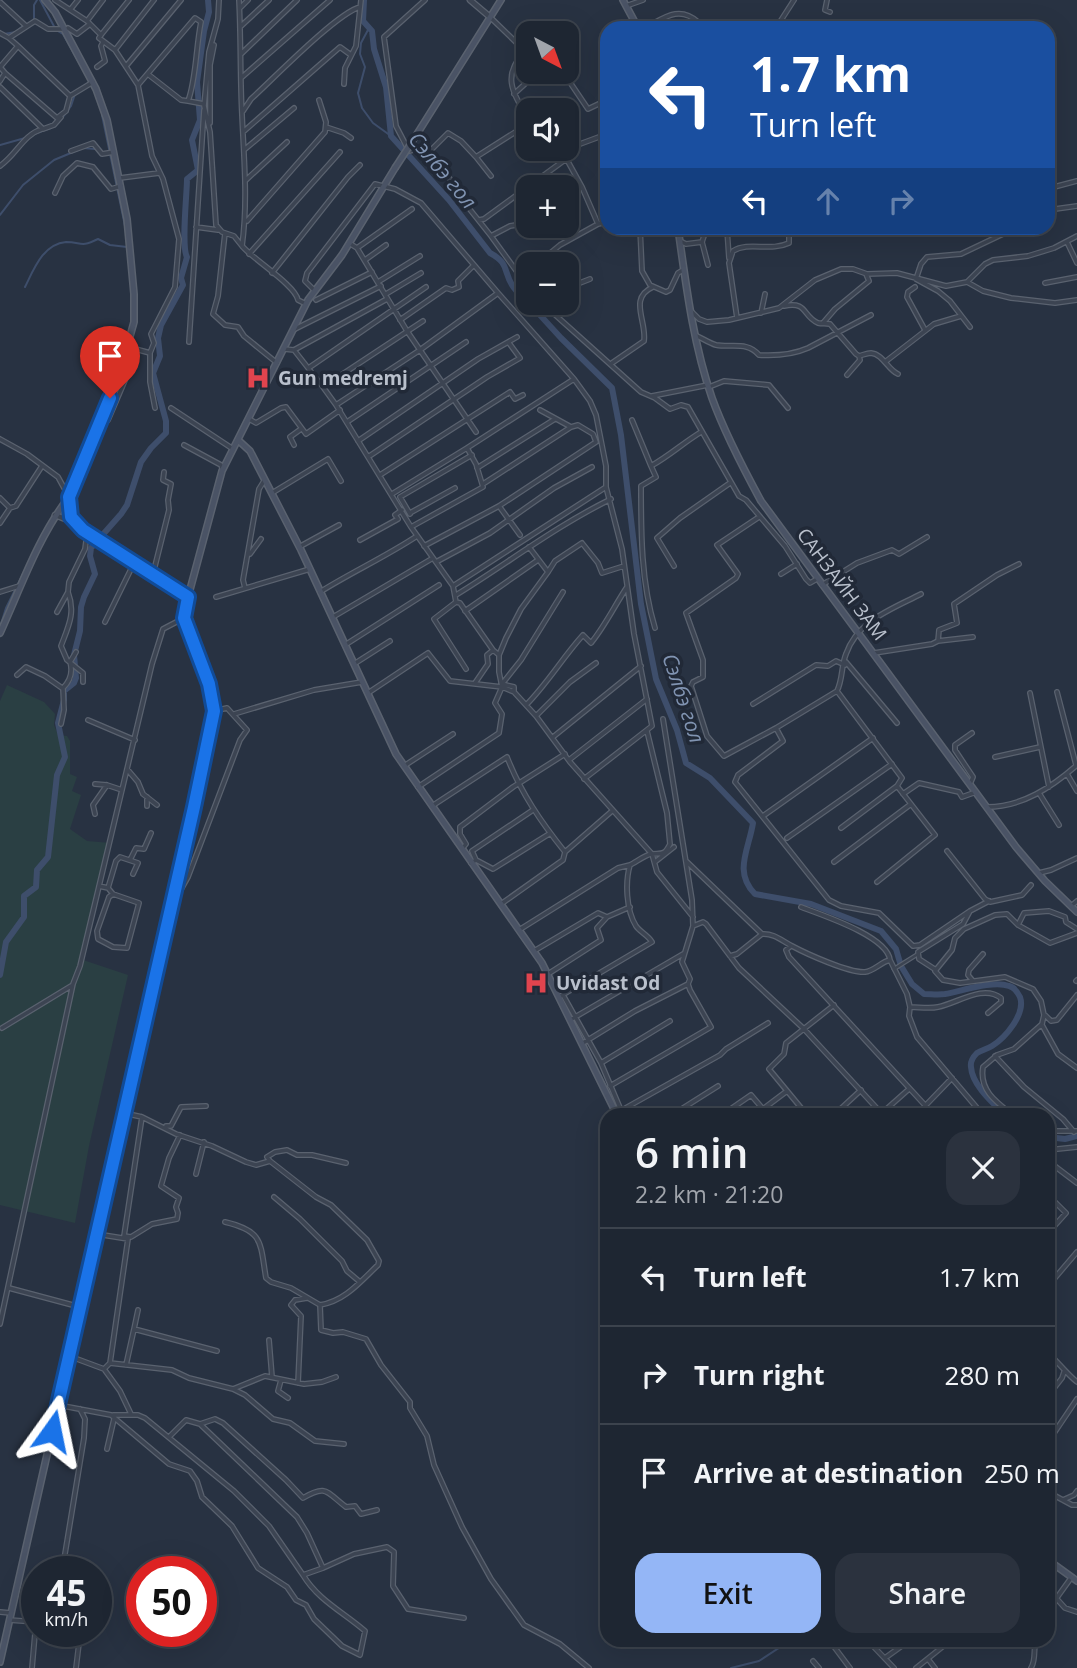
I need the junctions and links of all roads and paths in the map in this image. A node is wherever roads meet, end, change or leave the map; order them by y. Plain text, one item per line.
1 (45, 0) edge
2 (55, 0) edge
3 (78, 0) edge
4 (103, 0) edge
5 (129, 0) edge
6 (154, 0) edge
7 (181, 0) edge
8 (219, 0) edge
9 (239, 0) edge
10 (248, 0) edge
11 (269, 0) edge
12 (297, 0) edge
13 (330, 0) edge
14 (360, 0) edge
15 (425, 0) edge
16 (470, 0) edge
17 (501, 0) edge
18 (643, 0) edge
19 (827, 0) edge
20 (793, 1) edge
21 (0, 2) edge
22 (625, 3) edge
23 (360, 7) junction
24 (240, 8) junction
25 (70, 10) junction
26 (830, 12) dead end
27 (490, 17) junction
28 (634, 21) edge
29 (657, 21) edge
30 (697, 21) edge
31 (780, 21) edge
32 (88, 22) junction
33 (26, 26) junction
34 (240, 27) junction
35 (66, 29) junction
36 (0, 33) edge
37 (101, 35) junction
38 (9, 38) junction
39 (103, 42) junction
40 (214, 45) dead end
41 (18, 46) junction
42 (115, 50) junction
43 (240, 54) junction
44 (351, 55) junction
45 (1, 65) edge
46 (127, 65) junction
47 (97, 67) dead end
48 (5, 73) junction
49 (149, 75) junction
50 (241, 78) junction
51 (0, 81) edge
52 (93, 82) junction
53 (344, 84) dead end
54 (525, 84) edge
55 (571, 84) edge
56 (138, 85) junction
57 (0, 87) edge
58 (514, 94) junction
59 (71, 96) junction
60 (516, 98) edge
61 (319, 100) dead end
62 (188, 101) junction
63 (204, 104) junction
64 (600, 104) edge
65 (295, 108) dead end
66 (242, 113) junction
67 (61, 118) junction
68 (326, 127) junction
69 (210, 128) junction
70 (43, 129) junction
71 (243, 132) junction
72 (516, 132) edge
73 (600, 137) edge
74 (351, 138) dead end
75 (287, 142) dead end
76 (579, 145) edge
77 (244, 150) junction
78 (71, 152) dead end
79 (111, 152) junction
80 (340, 152) dead end
81 (424, 157) junction
82 (476, 157) junction
83 (560, 161) edge
84 (567, 161) edge
85 (360, 165) dead end
86 (0, 166) edge
87 (159, 173) junction
88 (491, 176) dead end
89 (120, 178) junction
90 (246, 180) junction
91 (1077, 181) edge
92 (384, 186) junction
93 (118, 187) junction
94 (582, 187) junction
95 (1055, 187) edge
96 (579, 189) edge
97 (55, 193) dead end
98 (1077, 206) edge
99 (412, 209) dead end
100 (1055, 210) edge
101 (479, 220) junction
102 (246, 223) junction
103 (598, 224) joint
104 (516, 225) edge
105 (196, 227) junction
106 (218, 230) junction
107 (225, 233) junction
108 (640, 235) edge
109 (679, 235) edge
110 (704, 235) edge
111 (727, 235) edge
112 (789, 235) edge
113 (1001, 235) edge
114 (491, 236) junction
115 (1077, 236) edge
116 (680, 241) junction
117 (1068, 242) junction
118 (349, 243) junction
119 (702, 243) junction
120 (242, 246) junction
121 (386, 246) dead end
122 (357, 248) junction
123 (552, 252) edge
124 (249, 254) junction
125 (420, 256) dead end
126 (365, 260) junction
127 (1077, 263) edge
128 (729, 264) junction
129 (474, 265) junction
130 (708, 265) dead end
131 (516, 269) edge
132 (684, 269) junction
133 (372, 272) junction
134 (272, 273) junction
135 (421, 273) dead end
136 (866, 274) junction
137 (1077, 277) edge
138 (590, 279) dead end
139 (916, 279) junction
140 (967, 282) junction
141 (579, 283) edge
142 (1045, 283) dead end
143 (379, 284) junction
144 (426, 287) dead end
145 (653, 287) junction
146 (915, 287) dead end
147 (314, 290) junction
148 (498, 293) junction
149 (765, 294) dead end
150 (387, 296) junction
151 (316, 300) dead end
152 (1077, 300) edge
153 (306, 304) junction
154 (779, 308) junction
155 (394, 310) junction
156 (690, 310) junction
157 (761, 313) junction
158 (554, 315) edge
159 (871, 315) dead end
160 (961, 316) junction
161 (737, 318) junction
162 (400, 320) junction
163 (423, 321) dead end
164 (823, 323) junction
165 (970, 327) dead end
166 (294, 329) junction
167 (925, 330) junction
168 (407, 331) junction
169 (838, 333) junction
170 (695, 335) junction
171 (517, 337) dead end
172 (190, 342) dead end
173 (467, 342) dead end
174 (509, 343) junction
175 (128, 346) junction
176 (284, 349) junction
177 (294, 350) junction
178 (419, 350) junction
179 (150, 353) junction
180 (859, 356) junction
181 (885, 362) junction
182 (277, 363) junction
183 (612, 363) junction
184 (431, 365) junction
185 (310, 368) junction
186 (129, 370) dead end
187 (898, 374) dead end
188 (847, 375) dead end
189 (574, 379) junction
190 (442, 383) junction
191 (709, 386) junction
192 (323, 387) junction
193 (523, 395) dead end
194 (652, 396) junction
195 (455, 400) junction
196 (336, 405) junction
197 (155, 408) dead end
198 (171, 408) dead end
199 (788, 408) dead end
200 (340, 410) junction
201 (540, 410) dead end
202 (102, 418) junction
203 (249, 419) junction
204 (555, 419) junction
205 (468, 420) junction
206 (632, 420) dead end
207 (347, 422) junction
208 (571, 427) junction
209 (301, 429) junction
210 (242, 432) junction
211 (476, 432) dead end
212 (701, 432) junction
213 (0, 439) edge
214 (238, 440) junction
215 (358, 441) junction
216 (184, 445) dead end
217 (294, 445) dead end
218 (467, 448) junction
219 (233, 449) junction
220 (250, 451) junction
221 (472, 455) junction
222 (368, 457) junction
223 (42, 466) junction
224 (652, 466) junction
225 (592, 467) dead end
226 (477, 468) junction
227 (223, 470) junction
228 (164, 472) dead end
229 (380, 475) junction
230 (265, 479) junction
231 (341, 481) dead end
232 (730, 483) junction
233 (482, 484) junction
234 (606, 487) junction
235 (455, 488) dead end
236 (272, 494) junction
237 (392, 494) junction
238 (69, 497) junction
239 (0, 498) edge
240 (611, 499) junction
241 (499, 506) junction
242 (10, 508) junction
243 (402, 510) junction
244 (408, 514) junction
245 (55, 515) junction
246 (759, 517) junction
247 (509, 520) junction
248 (73, 522) junction
249 (0, 523) edge
250 (339, 525) dead end
251 (411, 527) junction
252 (90, 535) junction
253 (520, 535) dead end
254 (417, 536) junction
255 (927, 537) dead end
256 (261, 539) dead end
257 (360, 540) dead end
258 (424, 546) junction
259 (299, 547) junction
260 (529, 547) junction
261 (512, 548) junction
262 (517, 555) junction
263 (248, 557) junction
264 (435, 560) junction
265 (538, 560) junction
266 (134, 563) junction
267 (797, 564) junction
268 (1018, 564) dead end
269 (624, 566) junction
270 (674, 566) dead end
271 (310, 569) junction
272 (548, 572) junction
273 (153, 574) junction
274 (781, 574) dead end
275 (820, 582) junction
276 (20, 585) junction
277 (439, 585) dead end
278 (453, 586) junction
279 (627, 587) junction
280 (245, 588) junction
281 (0, 592) edge
282 (68, 592) junction
283 (320, 592) junction
284 (563, 592) dead end
285 (921, 594) dead end
286 (455, 595) junction
287 (188, 597) junction
288 (216, 597) dead end
289 (456, 602) junction
290 (466, 611) junction
291 (57, 612) dead end
292 (184, 618) junction
293 (332, 618) junction
294 (105, 622) dead end
295 (655, 628) dead end
296 (0, 631) edge
297 (858, 632) junction
298 (973, 637) dead end
299 (390, 641) dead end
300 (938, 641) junction
301 (345, 645) junction
302 (493, 650) junction
303 (76, 652) dead end
304 (874, 653) junction
305 (499, 655) junction
306 (596, 663) dead end
307 (845, 663) junction
308 (73, 664) junction
309 (354, 664) junction
310 (641, 666) junction
311 (466, 669) dead end
312 (17, 675) dead end
313 (83, 682) dead end
314 (362, 682) junction
315 (474, 684) junction
316 (502, 686) junction
317 (63, 688) junction
318 (837, 691) junction
319 (1057, 692) dead end
320 (1030, 693) dead end
321 (368, 694) junction
322 (647, 698) junction
323 (753, 704) dead end
324 (526, 705) junction
325 (214, 711) junction
326 (234, 714) junction
327 (536, 716) junction
328 (663, 719) dead end
329 (88, 720) dead end
330 (897, 723) dead end
331 (61, 724) dead end
332 (776, 728) junction
333 (647, 731) junction
334 (972, 733) dead end
335 (453, 734) dead end
336 (553, 737) junction
337 (873, 738) junction
338 (135, 740) junction
339 (1040, 747) junction
340 (565, 754) junction
341 (995, 757) dead end
342 (569, 760) junction
343 (892, 764) junction
344 (1077, 765) edge
345 (404, 766) junction
346 (127, 769) junction
347 (1067, 774) junction
348 (584, 779) junction
349 (95, 784) dead end
350 (517, 784) junction
351 (970, 784) junction
352 (107, 785) junction
353 (897, 786) junction
354 (418, 787) junction
355 (1049, 787) junction
356 (122, 790) junction
357 (1077, 791) edge
358 (976, 792) junction
359 (1039, 793) junction
360 (903, 794) junction
361 (147, 797) junction
362 (911, 804) junction
363 (157, 805) dead end
364 (146, 806) dead end
365 (432, 806) junction
366 (987, 807) junction
367 (533, 810) junction
368 (613, 810) junction
369 (95, 814) dead end
370 (762, 816) junction
371 (1059, 825) dead end
372 (841, 828) dead end
373 (151, 833) dead end
374 (550, 833) junction
375 (787, 838) dead end
376 (674, 847) dead end
377 (461, 849) junction
378 (947, 851) dead end
379 (565, 852) junction
380 (1077, 858) edge
381 (654, 859) junction
382 (685, 859) junction
383 (130, 860) junction
384 (473, 861) junction
385 (834, 862) dead end
386 (630, 865) junction
387 (1037, 873) junction
388 (133, 874) dead end
389 (877, 883) dead end
390 (99, 886) junction
391 (1031, 886) dead end
392 (108, 888) junction
393 (113, 894) junction
394 (989, 901) junction
395 (995, 902) junction
396 (501, 904) junction
397 (1074, 904) edge
398 (801, 906) dead end
399 (171, 907) junction
400 (630, 907) junction
401 (970, 911) junction
402 (1077, 912) edge
403 (995, 915) junction
404 (607, 917) junction
405 (693, 918) junction
406 (1018, 925) junction
407 (693, 926) junction
408 (519, 930) junction
409 (1077, 931) edge
410 (762, 934) junction
411 (791, 946) junction
412 (534, 951) junction
413 (684, 954) junction
414 (918, 954) junction
415 (984, 954) dead end
416 (728, 955) junction
417 (890, 960) junction
418 (894, 969) junction
419 (936, 970) junction
420 (548, 974) junction
421 (973, 981) junction
422 (72, 984) junction
423 (688, 984) junction
424 (1077, 995) edge
425 (561, 996) junction
426 (834, 1004) junction
427 (910, 1007) junction
428 (988, 1013) dead end
429 (1044, 1015) junction
430 (573, 1018) junction
431 (670, 1021) dead end
432 (768, 1023) dead end
433 (1042, 1024) junction
434 (2, 1028) dead end
435 (804, 1029) junction
436 (585, 1042) junction
437 (995, 1056) junction
438 (600, 1063) junction
439 (1077, 1068) edge
440 (951, 1078) junction
441 (718, 1086) dead end
442 (610, 1087) junction
443 (909, 1088) junction
444 (861, 1090) junction
445 (787, 1091) junction
446 (206, 1106) dead end
447 (925, 1106) joint
448 (618, 1108) edge
449 (618, 1108) edge
450 (629, 1108) edge
451 (683, 1108) edge
452 (732, 1108) edge
453 (761, 1108) edge
454 (763, 1108) edge
455 (801, 1108) edge
456 (842, 1108) edge
457 (877, 1108) edge
458 (888, 1108) edge
459 (977, 1108) edge
460 (1004, 1108) edge
461 (1050, 1108) edge
462 (1055, 1112) edge
463 (123, 1113) junction
464 (142, 1117) junction
465 (164, 1126) junction
466 (1055, 1131) edge
467 (1076, 1131) edge
468 (180, 1135) junction
469 (204, 1142) junction
470 (1077, 1147) edge
471 (1055, 1149) edge
472 (270, 1161) junction
473 (346, 1163) dead end
474 (1055, 1166) edge
475 (195, 1174) dead end
476 (1077, 1183) edge
477 (274, 1197) dead end
478 (1055, 1202) edge
479 (225, 1222) dead end
480 (1055, 1225) edge
481 (96, 1234) junction
482 (124, 1237) junction
483 (1077, 1252) edge
484 (1055, 1278) edge
485 (360, 1282) junction
486 (9, 1288) junction
487 (308, 1297) junction
488 (320, 1305) junction
489 (80, 1307) junction
490 (138, 1310) dead end
491 (0, 1324) edge
492 (134, 1329) junction
493 (269, 1340) dead end
494 (217, 1351) dead end
495 (69, 1356) junction
496 (1055, 1360) edge
497 (110, 1363) junction
498 (126, 1365) junction
499 (104, 1369) junction
500 (1064, 1372) junction
501 (272, 1377) junction
502 (336, 1377) dead end
503 (281, 1380) junction
504 (1077, 1382) edge
505 (298, 1384) junction
506 (1055, 1387) edge
507 (233, 1389) junction
508 (288, 1398) dead end
509 (1077, 1399) edge
510 (58, 1405) junction
511 (80, 1409) junction
512 (131, 1414) junction
513 (113, 1417) junction
514 (200, 1424) junction
515 (1055, 1432) edge
516 (169, 1437) junction
517 (344, 1444) dead end
518 (107, 1449) dead end
519 (1077, 1491) edge
520 (1055, 1496) edge
521 (1063, 1500) junction
522 (1077, 1504) edge
523 (377, 1510) dead end
524 (65, 1556) edge
525 (1055, 1565) edge
526 (323, 1568) junction
527 (303, 1575) junction
528 (1074, 1579) edge
529 (1056, 1598) joint
530 (0, 1612) edge
531 (11, 1612) junction
532 (1077, 1612) edge
533 (464, 1618) dead end
534 (9, 1620) junction
535 (21, 1621) edge
536 (34, 1647) edge
537 (79, 1647) edge
538 (834, 1647) edge
539 (874, 1647) edge
540 (900, 1647) edge
541 (943, 1647) edge
542 (1034, 1647) edge
543 (885, 1658) junction
544 (928, 1659) junction
545 (813, 1661) dead end
546 (0, 1662) edge
547 (1033, 1666) edge
548 (32, 1668) edge
549 (76, 1668) edge
550 (589, 1668) edge
551 (819, 1668) edge
552 (850, 1668) edge
553 (894, 1668) edge
554 (916, 1668) edge
555 (935, 1668) edge

1 - 35 main road
2 - 25 street
3 - 25 street
4 - 32 street
5 - 37 street
6 - 42 street
7 - 46 street
8 - 63 street
9 - 24 street
10 - 24 street
11 - 34 street
12 - 43 street
13 - 50 street
14 - 23 street
15 - 81 street
16 - 27 street
17 - 27 main road
18 - 22 street
19 - 26 street
20 - 31 street
21 - 33 street
22 - 28 main road
23 - 44 street
23 - 66 street
24 - 34 street
25 - 32 street
27 - 58 street
27 - 92 main road, bridge
29 - 30 street
32 - 35 street
32 - 37 street
33 - 35 street
33 - 38 street
34 - 43 street
35 - 52 main road
36 - 38 street
37 - 39 street
38 - 41 street
39 - 42 street
39 - 47 street
40 - 69 street
41 - 45 street
41 - 59 street
42 - 46 street
43 - 50 street
44 - 53 street
44 - 71 street
45 - 48 street
46 - 56 street
48 - 51 street
48 - 67 street
49 - 56 street
49 - 62 street
49 - 62 street
50 - 66 street
52 - 59 street
52 - 79 main road
54 - 58 street
55 - 64 street
56 - 87 street
57 - 70 street
58 - 60 street
59 - 67 street
61 - 68 street
62 - 63 street
63 - 69 street
63 - 105 street
65 - 77 street
66 - 71 street
67 - 70 street
68 - 74 street
68 - 102 street
69 - 106 street
70 - 86 street
71 - 77 street
72 - 82 street
73 - 76 street
75 - 90 street
77 - 90 street
78 - 79 street
79 - 89 main road
80 - 124 street
81 - 82 street
81 - 101 street
82 - 88 street
83 - 101 street
84 - 94 street
85 - 134 street
87 - 89 street
87 - 179 street
89 - 93 main road
90 - 102 street
91 - 95 street
92 - 118 main road
92 - 129 street
92 - 147 street
93 - 97 street
93 - 175 main road
94 - 96 street
94 - 103 street
98 - 100 street
99 - 122 street
101 - 114 street
102 - 120 street
103 - 123 street
104 - 114 street
105 - 106 street
105 - 172 street
106 - 107 street
107 - 120 street
107 - 182 street
108 - 145 street
109 - 116 main road, САНЗАЙН ЗАМ
110 - 119 street
111 - 128 street
112 - 128 street
113 - 139 street
114 - 131 street
115 - 117 street
116 - 119 street
116 - 132 main road, САНЗАЙН ЗАМ
117 - 127 street
117 - 140 street
118 - 122 street
118 - 147 main road
119 - 130 street
120 - 124 street
121 - 126 street
122 - 126 street
124 - 134 street
125 - 143 street
126 - 133 street
128 - 161 street
129 - 148 street
129 - 162 street
132 - 145 street
132 - 156 main road, САНЗАЙН ЗАМ
133 - 143 street
133 - 151 street
134 - 153 street
135 - 150 street
136 - 139 street
136 - 154 street
136 - 164 street
137 - 142 street
138 - 141 street
139 - 140 street
139 - 160 street
140 - 152 street
143 - 150 street
143 - 166 street
144 - 155 street
145 - 183 street
146 - 167 street
147 - 153 main road
148 - 178 street
148 - 189 street
149 - 157 street
150 - 155 street
150 - 177 street
153 - 166 main road
154 - 157 street
154 - 164 street
155 - 162 street
155 - 185 street
156 - 161 street
156 - 170 main road, САНЗАЙН ЗАМ
157 - 161 street
158 - 183 street
159 - 169 street
160 - 165 street
160 - 167 street
162 - 168 street
163 - 168 street
164 - 169 street
166 - 176 main road
167 - 181 street
168 - 178 street
168 - 192 street
169 - 170 street
169 - 180 street
170 - 191 main road, САНЗАЙН ЗАМ
171 - 174 street
173 - 184 street
174 - 190 street
174 - 195 street
175 - 179 street
175 - 202 main road
176 - 177 street
176 - 182 main road
177 - 185 street
178 - 184 street
178 - 196 street
179 - 197 street
180 - 181 street
180 - 188 street
181 - 187 street
182 - 203 main road
183 - 194 street
184 - 190 street
184 - 207 street
185 - 192 street
186 - 202 street
189 - 218 street
189 - 234 street
190 - 195 street
190 - 215 street
191 - 194 street
191 - 199 street
191 - 275 main road, САНЗАЙН ЗАМ
192 - 196 street
193 - 205 street
194 - 212 street
195 - 205 street
195 - 222 street
196 - 200 street
198 - 219 street
200 - 207 street
200 - 209 street
201 - 204 street
202 - 238 main road
203 - 209 street
203 - 210 main road
204 - 208 street
204 - 226 street
205 - 211 street
205 - 229 street
206 - 224 street
207 - 215 street
208 - 233 street
208 - 241 street
209 - 217 street
210 - 214 main road
210 - 220 main road
212 - 224 street
212 - 232 street
213 - 223 street
214 - 219 main road
214 - 220 main road
215 - 222 street
216 - 227 street
218 - 221 street
218 - 237 street
219 - 220 main road
219 - 227 main road
220 - 230 main road
221 - 226 street
221 - 244 street
222 - 229 street
223 - 238 street
223 - 242 street
224 - 295 street
225 - 247 street
226 - 233 street
227 - 287 main road
228 - 273 street
229 - 237 street
230 - 236 main road
230 - 263 street
231 - 236 street
232 - 246 street
232 - 270 street
233 - 251 street
234 - 240 street
234 - 261 street
235 - 244 street
236 - 259 main road
237 - 243 street
238 - 245 main road
238 - 248 main road
239 - 242 street
240 - 260 street
240 - 269 street
241 - 247 street
241 - 258 street
242 - 249 street
243 - 244 street
243 - 257 street
244 - 251 street
245 - 248 street
245 - 276 main road
246 - 267 street
246 - 332 street
247 - 253 street
247 - 264 street
248 - 252 main road
250 - 259 street
251 - 254 street
252 - 266 main road
252 - 282 street
254 - 258 street
254 - 283 street
255 - 275 street
256 - 263 street
258 - 264 street
259 - 271 main road
260 - 262 street
260 - 265 street
261 - 262 street
261 - 278 street
262 - 286 street
263 - 280 street
264 - 278 street
264 - 293 street
265 - 272 street
265 - 290 street
266 - 273 main road
266 - 294 street
267 - 274 street
267 - 275 street
268 - 300 street
269 - 272 street
269 - 279 street
271 - 280 street
271 - 283 main road
272 - 305 street
273 - 287 main road
275 - 297 main road, САНЗАЙН ЗАМ
276 - 281 street
276 - 296 main road
277 - 301 street
278 - 286 street
279 - 310 street
279 - 324 street
280 - 288 street
282 - 291 street
282 - 308 street
283 - 293 main road
284 - 316 street
285 - 297 street
286 - 289 street
287 - 292 main road
289 - 290 street
289 - 311 street
290 - 302 street
292 - 325 main road
292 - 338 street
293 - 301 main road
297 - 304 main road, САНЗАЙН ЗАМ
297 - 307 street
298 - 300 street
299 - 309 street
300 - 304 street
301 - 309 main road
302 - 305 street
302 - 315 street
303 - 308 street
304 - 351 main road, САНЗАЙН ЗАМ
305 - 316 street
306 - 327 street
307 - 318 street
307 - 323 street
307 - 330 street
308 - 313 street
308 - 317 street
309 - 314 main road
310 - 322 street
310 - 336 street
312 - 317 street
314 - 321 main road
314 - 326 street
315 - 316 street
315 - 321 street
316 - 324 street
316 - 354 street
317 - 331 street
318 - 332 street
318 - 337 street
319 - 344 street
320 - 339 street
321 - 345 main road
322 - 333 street
322 - 342 street
324 - 327 street
325 - 326 street
325 - 399 main road
326 - 399 street
327 - 336 street
328 - 382 street
329 - 338 street
332 - 370 street
333 - 348 street
333 - 381 street
334 - 351 street
335 - 345 street
336 - 340 street
337 - 343 street
337 - 370 street
338 - 346 street
339 - 341 street
339 - 355 street
340 - 342 street
340 - 350 street
342 - 348 street
343 - 353 street
343 - 375 street
344 - 347 street
345 - 354 main road
346 - 356 street
346 - 361 street
347 - 355 street
347 - 357 street
348 - 368 street
349 - 352 street
350 - 365 street
350 - 367 street
350 - 377 street
351 - 358 main road, САНЗАЙН ЗАМ
352 - 356 street
352 - 369 street
353 - 360 street
353 - 372 street
354 - 365 main road
355 - 359 street
356 - 390 street
358 - 360 street
358 - 366 main road, САНЗАЙН ЗАМ
359 - 366 street
359 - 371 street
360 - 362 street
361 - 363 street
361 - 364 street
362 - 385 street
362 - 389 street
365 - 377 main road
366 - 387 main road, САНЗАЙН ЗАМ
367 - 374 street
367 - 384 street
368 - 379 street
368 - 381 street
370 - 401 street
373 - 383 street
374 - 379 street
374 - 384 street
376 - 381 street
377 - 384 main road
378 - 394 street
379 - 396 street
380 - 387 street
381 - 386 street
381 - 405 street
382 - 405 street
382 - 410 street
383 - 388 street
383 - 392 street
384 - 396 main road
386 - 400 street
386 - 408 street
387 - 397 main road, САНЗАЙН ЗАМ
390 - 392 street
390 - 422 street
391 - 395 street
392 - 393 street
393 - 393 street
394 - 395 street
394 - 401 street
395 - 403 street
396 - 408 main road
397 - 402 main road, САНЗАЙН ЗАМ
398 - 417 street
399 - 463 main road
400 - 404 street
400 - 425 street
401 - 414 street
403 - 406 street
403 - 419 street
404 - 412 street
404 - 420 street
405 - 407 street
406 - 409 street
406 - 409 street
407 - 413 street
407 - 416 street
408 - 412 main road
410 - 411 street
410 - 416 street
411 - 417 street
411 - 426 street
412 - 420 main road
413 - 423 street
413 - 430 street
414 - 418 street
414 - 419 street
415 - 421 street
416 - 435 street
417 - 418 street
418 - 427 street
419 - 421 street
420 - 425 main road
421 - 429 street
422 - 434 street
422 - 486 street
423 - 436 street
423 - 442 street
424 - 429 street
425 - 430 main road
426 - 435 street
426 - 443 street
427 - 428 street
427 - 440 street
429 - 433 street
430 - 436 main road
431 - 438 street
432 - 450 street
433 - 437 street
433 - 439 street
435 - 444 street
435 - 445 street
436 - 438 street
436 - 448 main road
437 - 460 street
437 - 461 street
438 - 442 street
440 - 447 street
440 - 459 street
441 - 451 street
442 - 449 street
443 - 447 street
443 - 458 street
444 - 456 street
444 - 457 street
445 - 454 street
445 - 455 street
446 - 465 street
452 - 453 street
462 - 467 street
463 - 464 street
463 - 481 main road
464 - 465 street
464 - 482 street
465 - 468 street
466 - 467 street
468 - 469 street
468 - 482 street
469 - 472 street
469 - 475 street
470 - 471 street
472 - 473 street
472 - 485 street
474 - 476 street
477 - 485 street
478 - 480 street
479 - 487 street
481 - 482 street
481 - 489 main road
482 - 497 street
483 - 484 street
485 - 488 street
486 - 489 street
486 - 491 street
487 - 488 street
487 - 505 street
488 - 550 street
489 - 495 main road
490 - 492 street
492 - 494 street
492 - 498 street
493 - 501 street
495 - 499 street
495 - 510 main road
496 - 500 street
497 - 498 street
497 - 499 street
498 - 507 street
499 - 512 street
500 - 504 street
500 - 506 street
501 - 503 street
501 - 507 street
502 - 505 street
503 - 505 street
503 - 508 street
507 - 517 street
509 - 515 street
510 - 511 street
510 - 531 main road
511 - 513 street
511 - 524 street
512 - 513 street
512 - 516 street
513 - 518 street
513 - 527 street
514 - 516 street
514 - 523 street
514 - 526 street
516 - 527 street
519 - 521 street
520 - 521 street
521 - 522 street
525 - 528 main road
526 - 527 street
526 - 533 street
528 - 529 street
529 - 532 street
530 - 531 street
531 - 534 main road
534 - 535 street
534 - 546 main road
536 - 548 street
537 - 549 street
538 - 552 street
539 - 543 street
540 - 543 street
541 - 544 street
542 - 547 street
543 - 553 street
544 - 554 street
544 - 555 street
545 - 551 street

